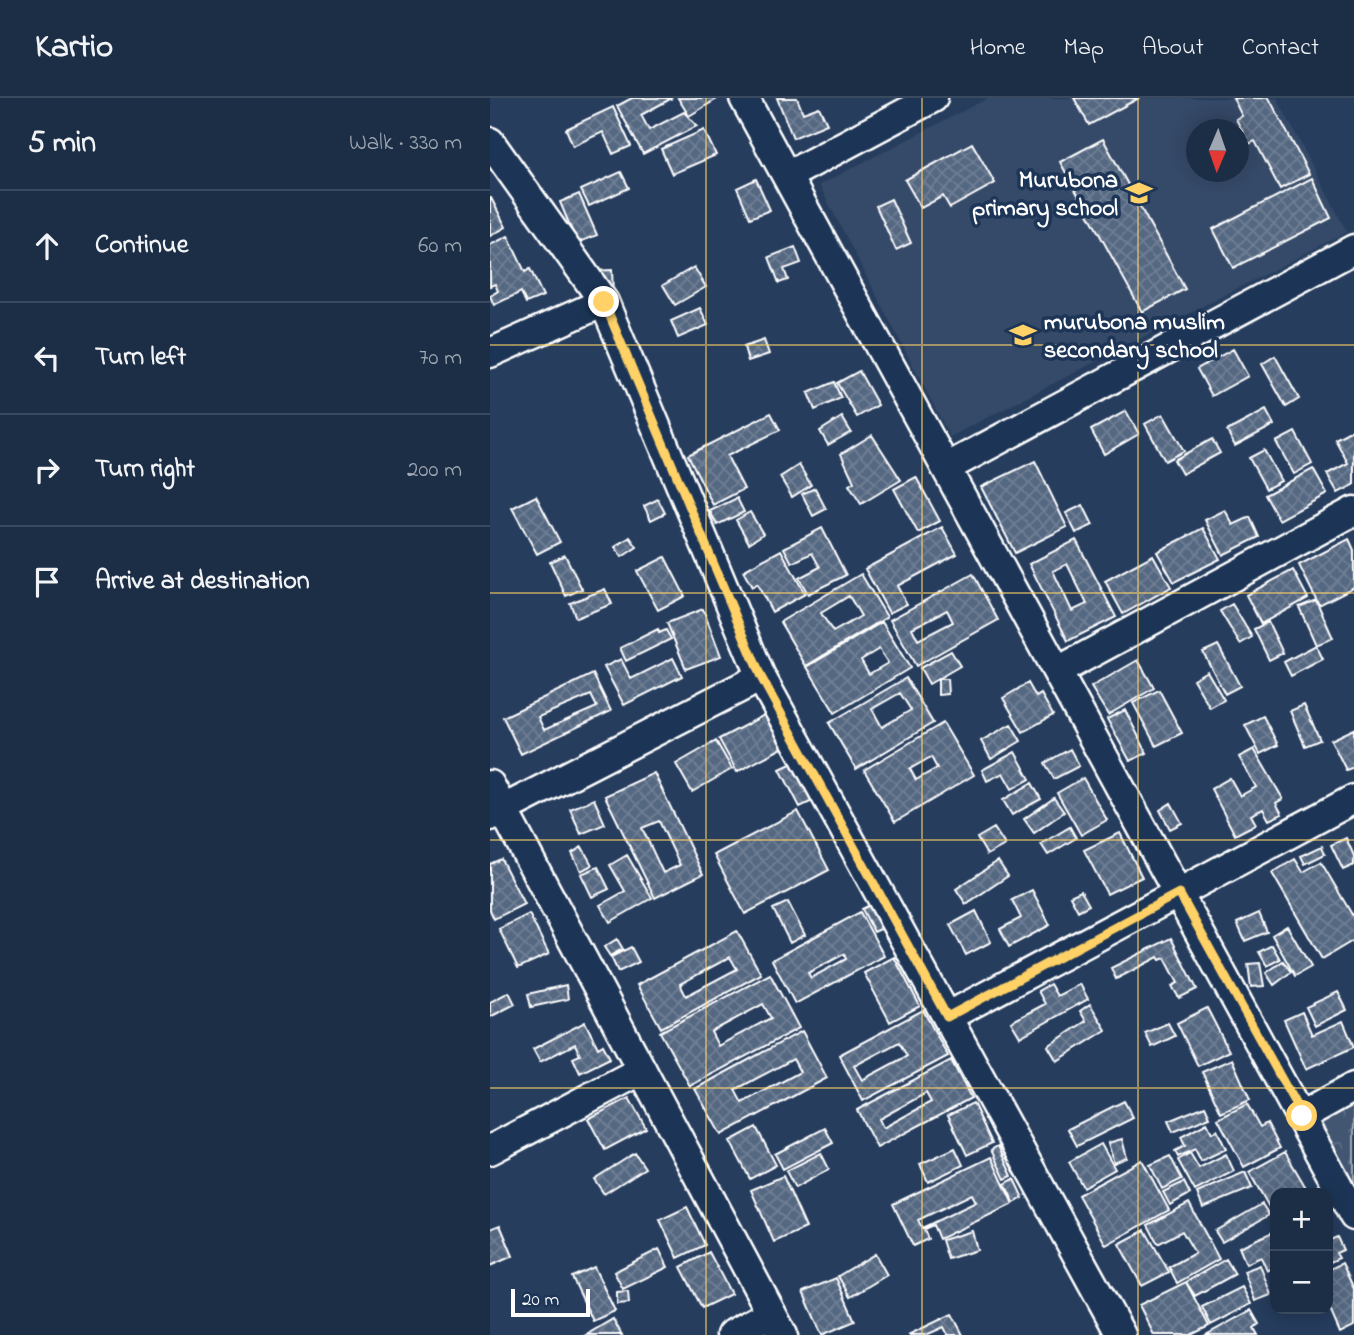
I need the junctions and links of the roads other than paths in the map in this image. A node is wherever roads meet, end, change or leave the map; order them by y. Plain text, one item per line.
1 (744, 98) edge
2 (933, 98) edge
3 (490, 142) edge
4 (787, 176) junction
5 (1354, 249) edge
6 (604, 302) junction
7 (490, 353) edge
8 (946, 467) junction
9 (1354, 511) edge
10 (1058, 671) junction
11 (761, 677) junction
12 (490, 785) edge
13 (1354, 799) edge
14 (497, 813) edge
15 (1179, 893) junction
16 (947, 1017) junction
17 (642, 1070) junction
18 (1354, 1087) edge
19 (1302, 1116) junction
20 (490, 1150) edge
21 (1354, 1216) edge
22 (777, 1324) edge
23 (731, 1335) edge
24 (1121, 1335) edge

1 - 4 street
2 - 4 street
3 - 6 street
4 - 8 street
5 - 8 street
6 - 7 street
6 - 11 street
8 - 10 street
9 - 10 street
10 - 15 street
11 - 14 street
11 - 16 street
12 - 14 street
13 - 15 street
14 - 17 street
15 - 16 street
15 - 19 street
16 - 24 street
17 - 20 street
17 - 22 street
18 - 19 street
19 - 21 street
22 - 23 street

